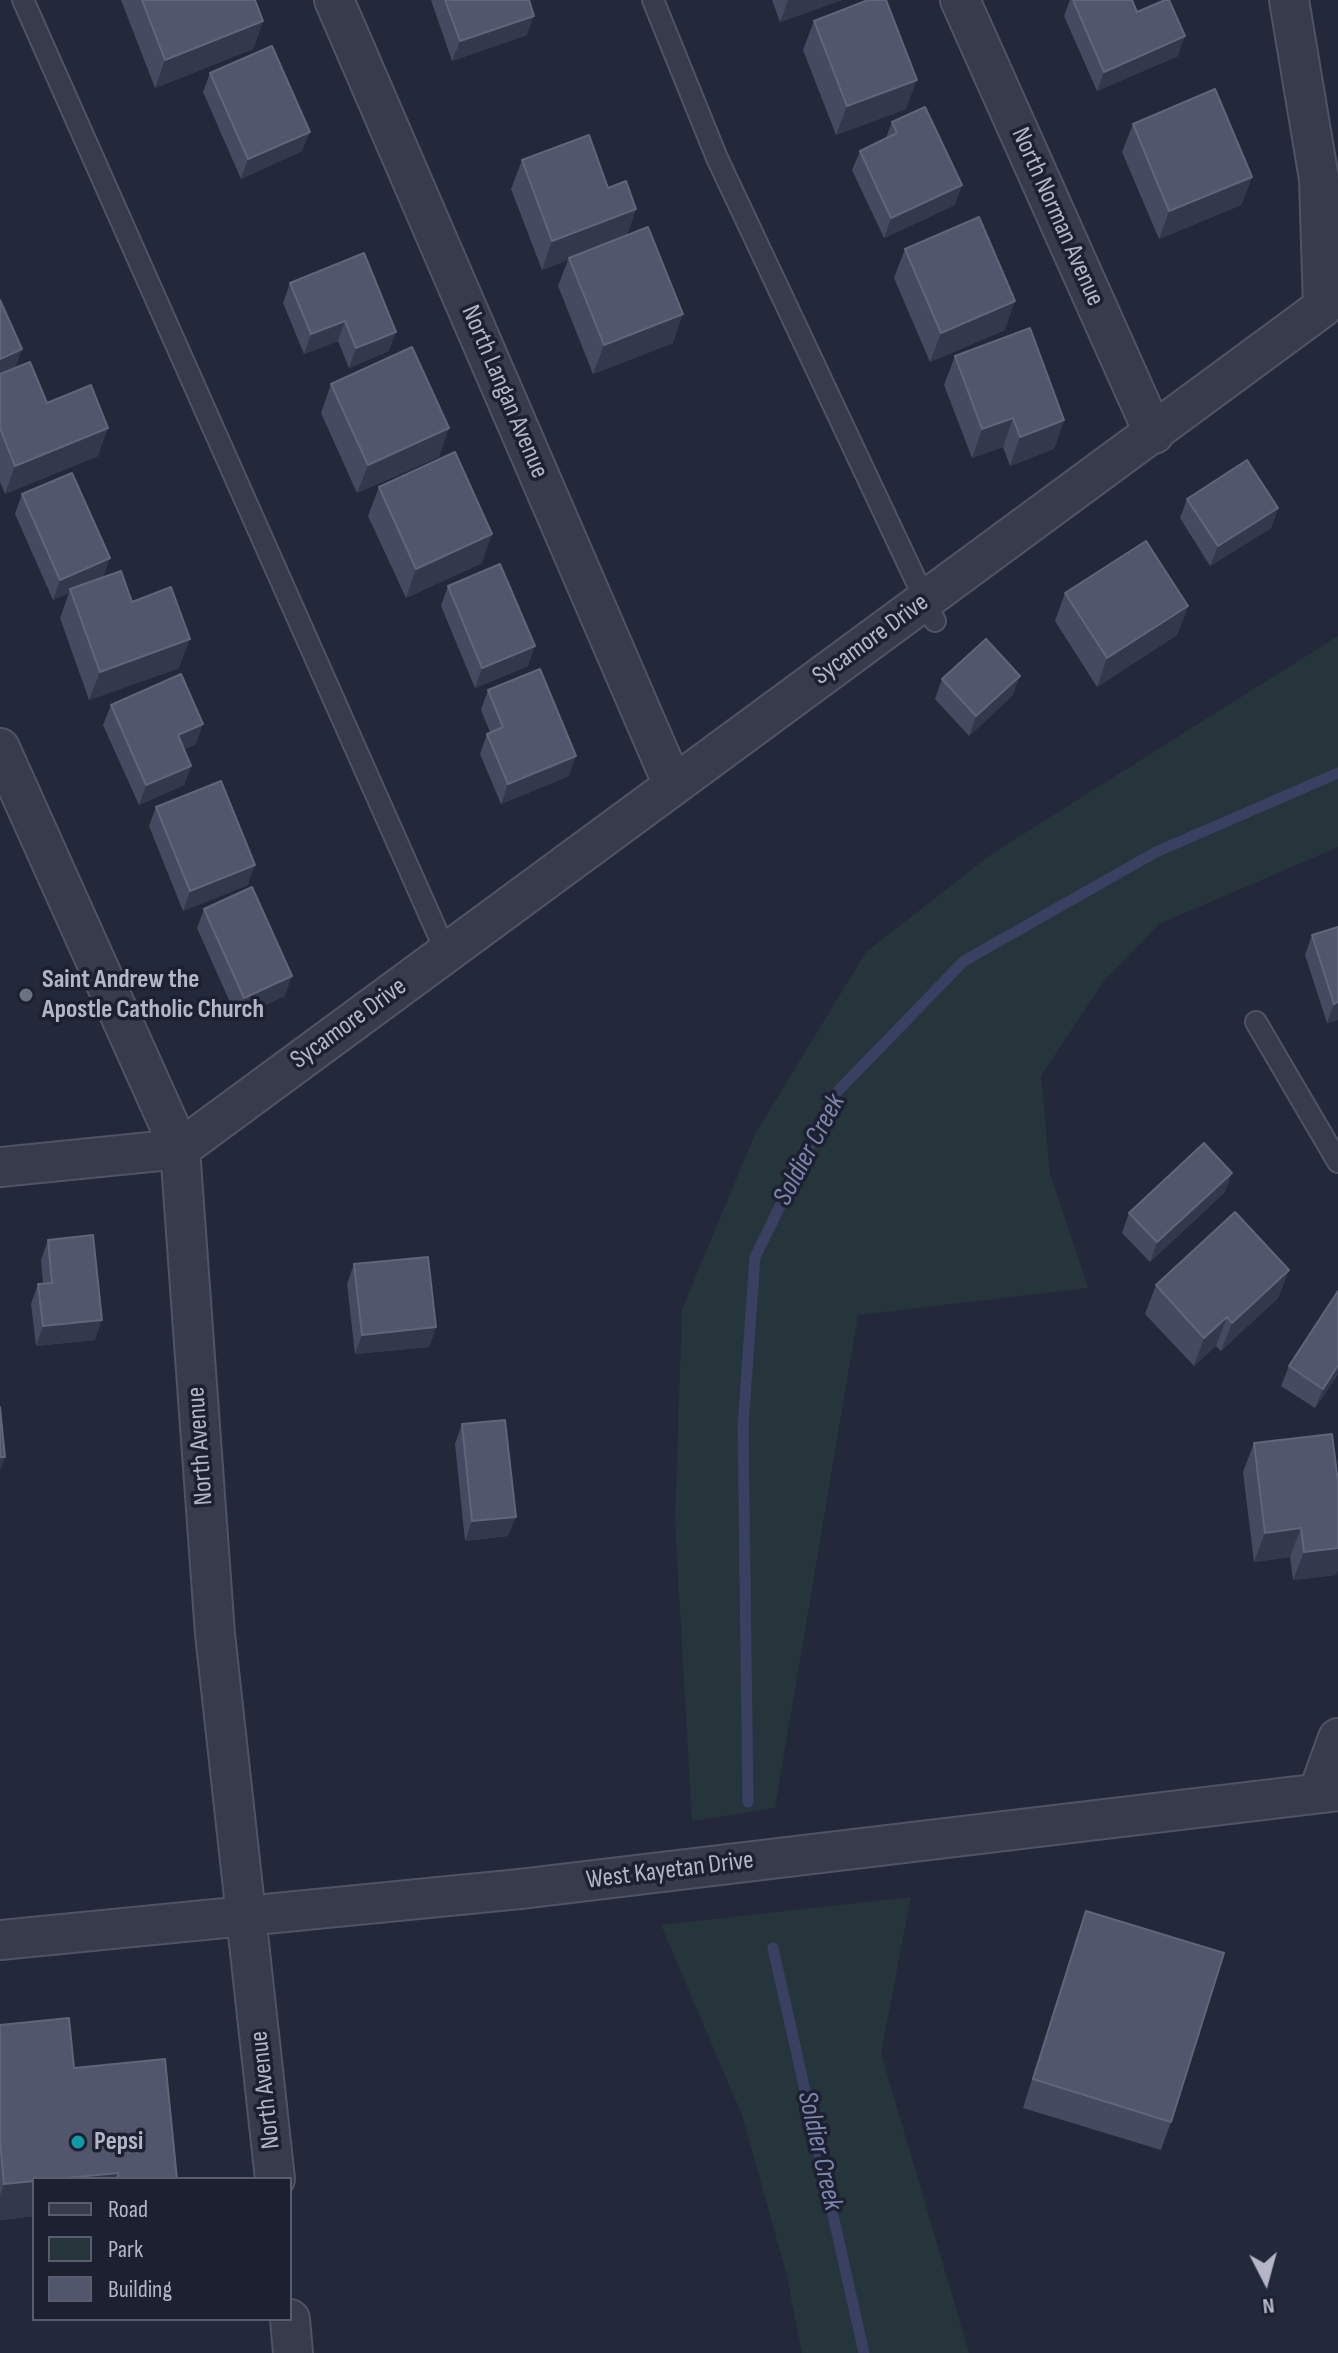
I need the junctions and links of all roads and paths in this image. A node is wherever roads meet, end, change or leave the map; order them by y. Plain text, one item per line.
1 (23, 0) edge
2 (334, 0) edge
3 (653, 0) edge
4 (960, 0) edge
5 (1291, 6) edge
6 (1154, 434) junction
7 (929, 611) junction
8 (0, 748) edge
9 (673, 785) junction
10 (446, 952) junction
11 (1256, 1022) dead end
12 (180, 1149) junction
13 (1338, 1162) edge
14 (0, 1167) edge
15 (1338, 1738) edge
16 (1328, 1792) edge
17 (247, 1915) junction
18 (0, 1940) edge
19 (275, 2177) edge
20 (290, 2321) edge
21 (293, 2353) edge

1 - 10 lane
2 - 9 street, North Langan Avenue
3 - 7 lane
4 - 6 street, North Norman Avenue
5 - 6 street, Sycamore Drive
6 - 7 street, Sycamore Drive
7 - 9 street, Sycamore Drive
8 - 12 street, North Avenue
9 - 10 street, Sycamore Drive
10 - 12 street, Sycamore Drive
11 - 13 lane
12 - 14 street
12 - 17 street, North Avenue
15 - 16 street
16 - 17 street, West Kayetan Drive
17 - 18 street, West Kayetan Drive
17 - 19 street, North Avenue
20 - 21 street

